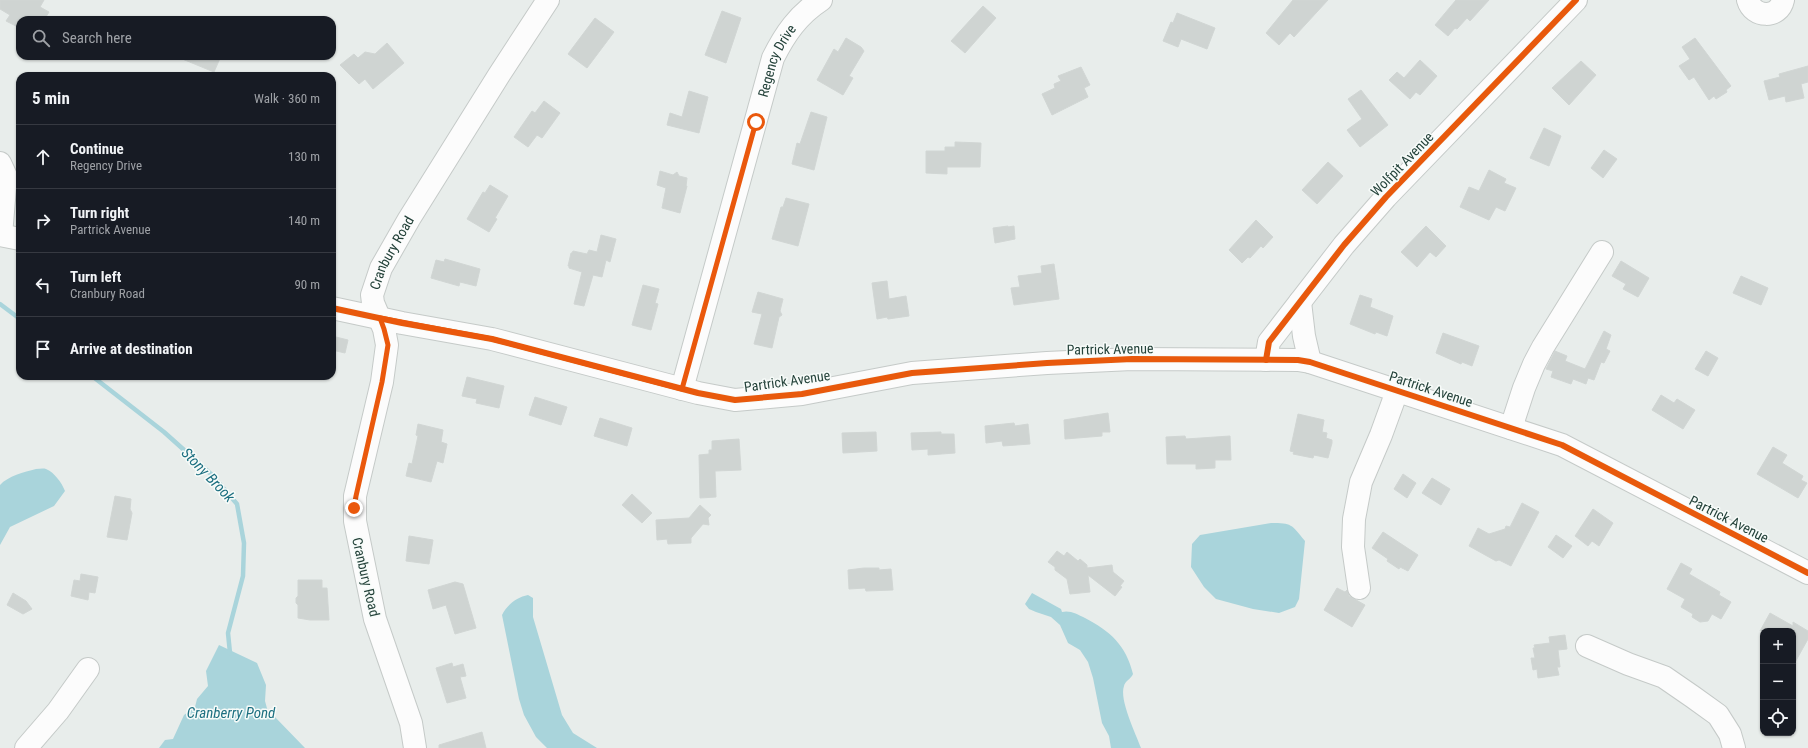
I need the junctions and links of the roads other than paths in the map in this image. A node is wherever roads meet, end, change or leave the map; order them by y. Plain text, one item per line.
1 (548, 0) edge
2 (821, 0) edge
3 (1576, 0) edge
4 (1748, 0) edge
5 (1783, 0) edge
6 (0, 163) edge
7 (7, 236) edge
8 (1602, 252) dead end
9 (1300, 302) junction
10 (336, 309) edge
11 (380, 318) junction
12 (1266, 360) junction
13 (1310, 362) junction
14 (682, 389) junction
15 (1397, 391) junction
16 (1511, 428) junction
17 (1808, 573) edge
18 (1360, 588) dead end
19 (1588, 646) dead end
20 (88, 669) dead end
21 (26, 748) edge
22 (415, 748) edge
23 (1734, 748) edge

1 - 11 street, Cranbury Road
2 - 14 street, Regency Drive
3 - 9 street, Wolfpit Avenue
4 - 5 street
6 - 7 street
8 - 16 street
9 - 12 street, Wolfpit Avenue
9 - 13 street
10 - 11 street, Partrick Avenue
11 - 14 street, Partrick Avenue
11 - 22 street, Cranbury Road
12 - 13 street, Partrick Avenue
12 - 14 street, Partrick Avenue
13 - 15 street, Partrick Avenue
15 - 16 street, Partrick Avenue
15 - 18 street
16 - 17 street, Partrick Avenue
19 - 23 street
20 - 21 street

